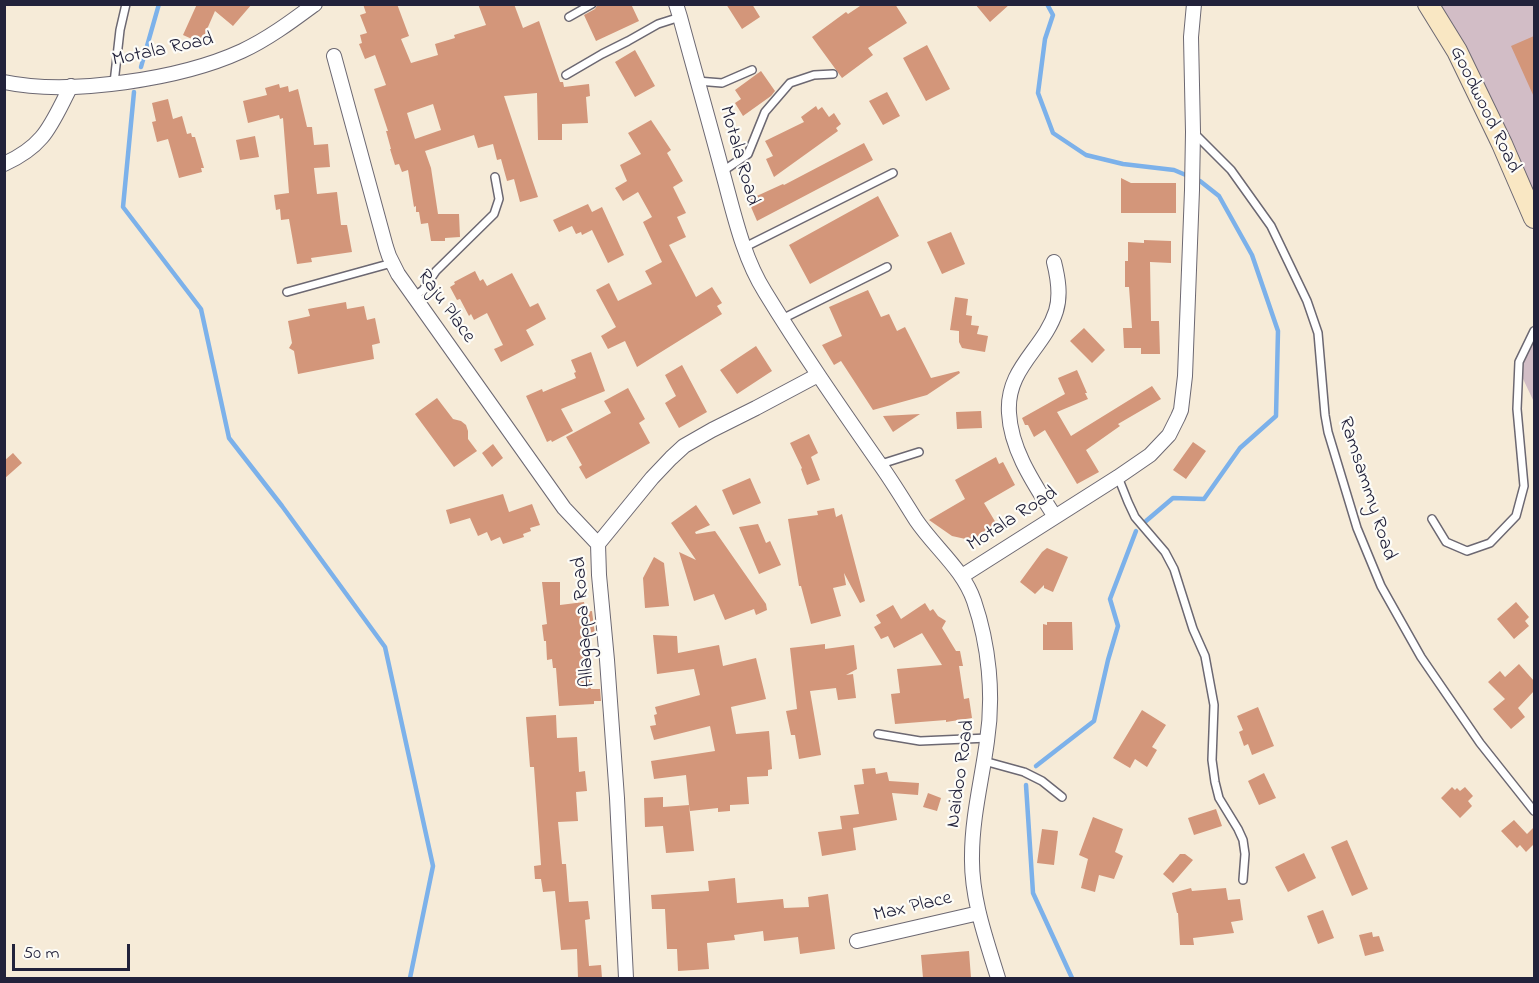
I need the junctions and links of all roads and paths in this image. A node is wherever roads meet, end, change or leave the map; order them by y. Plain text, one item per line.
1 (126, 4) edge
2 (315, 4) edge
3 (592, 4) edge
4 (1194, 4) edge
5 (1428, 4) edge
6 (678, 11) edge
7 (569, 17) dead end
8 (334, 56) dead end
9 (752, 70) dead end
10 (833, 74) dead end
11 (566, 75) dead end
12 (697, 81) junction
13 (4, 82) edge
14 (114, 83) junction
15 (71, 86) junction
16 (1193, 132) junction
17 (4, 164) edge
18 (723, 171) junction
19 (893, 173) dead end
20 (495, 177) dead end
21 (1534, 218) edge
22 (745, 247) junction
23 (1054, 262) dead end
24 (392, 263) junction
25 (886, 267) dead end
26 (287, 292) dead end
27 (413, 297) junction
28 (782, 319) junction
29 (1534, 331) edge
30 (818, 375) junction
31 (919, 452) dead end
32 (880, 464) junction
33 (1119, 477) junction
34 (1055, 517) junction
35 (1432, 519) dead end
36 (598, 544) junction
37 (962, 576) junction
38 (878, 734) dead end
39 (988, 738) junction
40 (984, 761) junction
41 (1062, 797) dead end
42 (1534, 811) edge
43 (1243, 880) dead end
44 (979, 913) junction
45 (857, 941) dead end
46 (627, 978) edge
47 (998, 978) edge

1 - 14 lane
2 - 14 street, Motala Road
3 - 7 lane
4 - 16 street, Motala Road
5 - 21 street, Goodwood Road
6 - 11 lane
6 - 12 street, Motala Road
8 - 24 street, Raju Place
9 - 12 lane
10 - 18 lane
12 - 18 street, Motala Road
13 - 15 street, Motala Road
14 - 15 street, Motala Road
15 - 17 street
16 - 33 street, Motala Road
16 - 42 lane, Ramsammy Road
18 - 22 street, Motala Road
19 - 22 lane
20 - 27 lane
22 - 28 street, Motala Road
23 - 34 street
24 - 26 lane
24 - 27 street, Raju Place
25 - 28 lane
27 - 36 street, Raju Place
28 - 30 street, Motala Road
29 - 35 lane
30 - 32 street, Motala Road
30 - 36 street, Allagappa Road
31 - 32 lane
32 - 37 street, Motala Road
33 - 34 street, Motala Road
33 - 43 lane
34 - 37 street, Motala Road
36 - 46 street, Allagappa Road
37 - 39 street, Naidoo Road
38 - 39 lane
39 - 40 street, Naidoo Road
40 - 41 lane
40 - 44 street, Naidoo Road
44 - 45 street, Max Place
44 - 47 street, Naidoo Road

